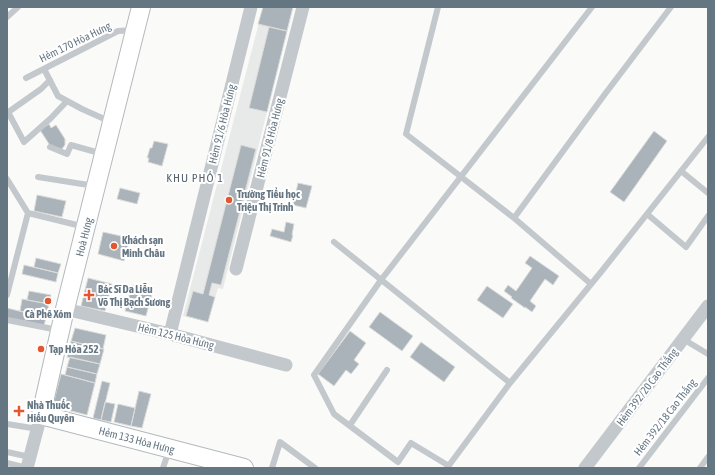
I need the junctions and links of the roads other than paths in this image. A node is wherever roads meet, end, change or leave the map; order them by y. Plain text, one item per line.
1 (18, 7) edge
2 (142, 7) edge
3 (251, 7) edge
4 (303, 7) edge
5 (438, 7) edge
6 (592, 7) edge
7 (671, 7) edge
8 (7, 17) edge
9 (136, 30) junction
10 (44, 69) junction
11 (26, 78) dead end
12 (50, 80) junction
13 (67, 101) junction
14 (8, 113) edge
15 (112, 123) junction
16 (708, 137) edge
17 (50, 147) dead end
18 (104, 155) junction
19 (681, 171) junction
20 (460, 176) junction
21 (38, 177) dead end
22 (7, 179) edge
23 (96, 186) junction
24 (708, 194) edge
25 (28, 213) junction
26 (647, 214) junction
27 (708, 216) edge
28 (514, 218) junction
29 (86, 227) junction
30 (334, 242) dead end
31 (236, 269) dead end
32 (381, 280) junction
33 (591, 284) junction
34 (7, 295) edge
35 (708, 306) edge
36 (65, 309) junction
37 (7, 320) edge
38 (60, 330) junction
39 (170, 334) junction
40 (683, 339) junction
41 (708, 354) edge
42 (286, 365) dead end
43 (387, 370) dead end
44 (708, 378) edge
45 (510, 383) junction
46 (40, 422) junction
47 (7, 424) edge
48 (350, 425) junction
49 (169, 448) junction
50 (7, 452) edge
51 (708, 457) edge
52 (7, 463) edge
53 (28, 463) edge
54 (236, 467) edge
55 (448, 467) edge
56 (163, 468) edge
57 (272, 468) edge
58 (315, 468) edge
59 (585, 468) edge
60 (639, 468) edge
61 (700, 468) edge

1 - 8 lane
2 - 9 street, Hoà Hưng
3 - 39 street, Hẻm 91/6 Hòa Hưng
4 - 31 street, Hẻm 91/8 Hòa Hưng
5 - 20 lane
6 - 20 lane
7 - 28 lane
9 - 10 lane, Hẻm 170 Hòa Hưng
9 - 15 street, Hoà Hưng
10 - 11 lane, Hẻm 170 Hòa Hưng
10 - 12 lane
12 - 13 lane
12 - 14 lane, Hẻm 170 Hòa Hưng
13 - 14 lane
13 - 15 lane
15 - 18 street, Hoà Hưng
16 - 19 lane
17 - 18 lane
18 - 23 street, Hoà Hưng
19 - 24 lane
19 - 26 lane
20 - 28 lane
20 - 32 lane
21 - 23 lane
22 - 25 lane
23 - 29 street, Hoà Hưng
25 - 29 lane
25 - 34 lane
26 - 27 lane
26 - 33 lane
28 - 33 lane
29 - 36 street, Hoà Hưng
30 - 32 lane
32 - 45 lane
32 - 48 lane
33 - 45 lane
35 - 40 street, Hẻm 392/20 Cao Thắng
36 - 38 street, Hoà Hưng
36 - 39 street, Hẻm 125 Hòa Hưng
37 - 38 lane
38 - 46 street, Hoà Hưng
39 - 42 street, Hẻm 125 Hòa Hưng
40 - 41 lane
40 - 59 street, Hẻm 392/20 Cao Thắng
43 - 48 lane
44 - 60 lane, Hẻm 392/18 Cao Thắng
45 - 55 lane
46 - 47 lane
46 - 49 street, Hẻm 133 Hòa Hưng
46 - 53 street, Hoà Hưng
48 - 55 lane
49 - 54 street, Hẻm 133 Hòa Hưng
49 - 56 lane
50 - 53 lane
51 - 61 lane
52 - 53 lane
57 - 58 lane

